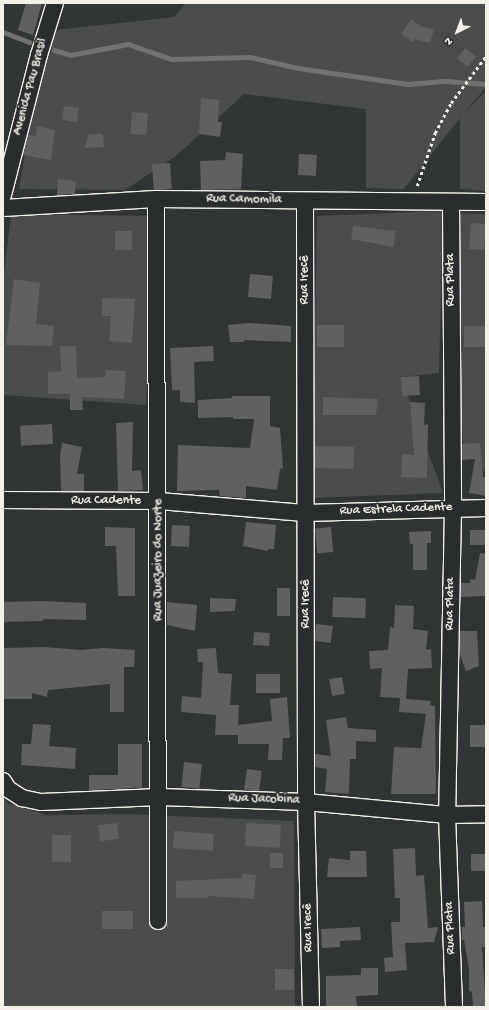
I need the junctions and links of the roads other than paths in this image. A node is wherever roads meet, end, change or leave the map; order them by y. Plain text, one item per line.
1 (55, 3) edge
2 (3, 194) edge
3 (156, 199) junction
4 (305, 201) junction
5 (451, 202) junction
6 (486, 202) edge
7 (3, 208) edge
8 (3, 500) edge
9 (159, 502) junction
10 (453, 508) junction
11 (486, 508) edge
12 (305, 513) junction
13 (3, 781) edge
14 (160, 797) junction
15 (306, 802) junction
16 (486, 814) edge
17 (447, 815) junction
18 (158, 921) dead end
19 (311, 1007) edge
20 (454, 1007) edge

1 - 2 street, Avenida Pau Brasil
3 - 4 street, Rua Camomila
3 - 7 street, Rua Camomila
3 - 9 street, Rua Juazeiro do Norte
4 - 5 street, Rua Camomila
4 - 12 street, Rua Irecê
5 - 6 street, Rua Camomila
5 - 10 street, Rua Plata
8 - 9 street, Rua Cadente
9 - 12 street, Rua Cadente
9 - 14 street, Rua Juazeiro do Norte
10 - 11 street, Rua Estrela Cadente
10 - 12 street, Rua Estrela Cadente
10 - 17 street, Rua Plata
12 - 15 street, Rua Irecê
13 - 14 street, Rua Jacobina
14 - 15 street, Rua Jacobina
14 - 18 street, Rua Juazeiro do Norte
15 - 17 street, Rua Jacobina
15 - 19 street, Rua Irecê
16 - 17 street, Rua Jacobina
17 - 20 street, Rua Plata

